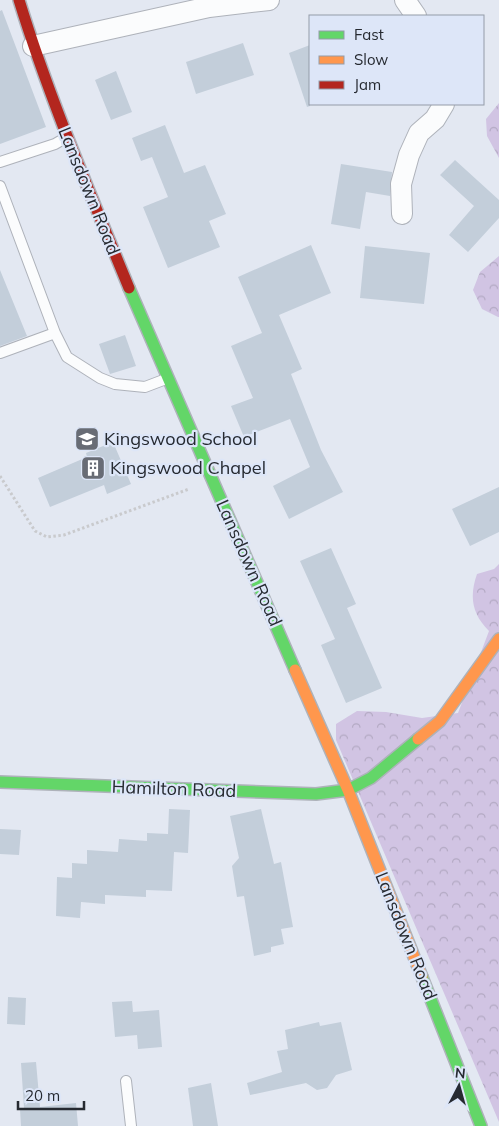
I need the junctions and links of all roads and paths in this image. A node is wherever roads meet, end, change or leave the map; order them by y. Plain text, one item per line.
1 (19, 0) edge
2 (269, 0) edge
3 (405, 0) edge
4 (208, 4) edge
5 (415, 15) edge
6 (33, 46) junction
7 (443, 105) edge
8 (66, 137) junction
9 (0, 162) edge
10 (0, 186) edge
11 (402, 214) dead end
12 (55, 333) junction
13 (0, 352) edge
14 (167, 378) junction
15 (0, 476) edge
16 (213, 480) junction
17 (499, 639) edge
18 (0, 782) edge
19 (348, 790) junction
20 (126, 1081) dead end
21 (131, 1126) edge
22 (481, 1126) edge

1 - 6 street, Lansdown Road
2 - 4 street
3 - 5 street
4 - 6 street
6 - 8 street, Lansdown Road
7 - 11 street
8 - 9 lane
8 - 14 street, Lansdown Road
10 - 12 lane
12 - 13 lane
12 - 14 lane
14 - 16 street, Lansdown Road
15 - 16 path
16 - 19 street, Lansdown Road
17 - 19 street
18 - 19 street, Hamilton Road
19 - 22 street, Lansdown Road
20 - 21 lane

